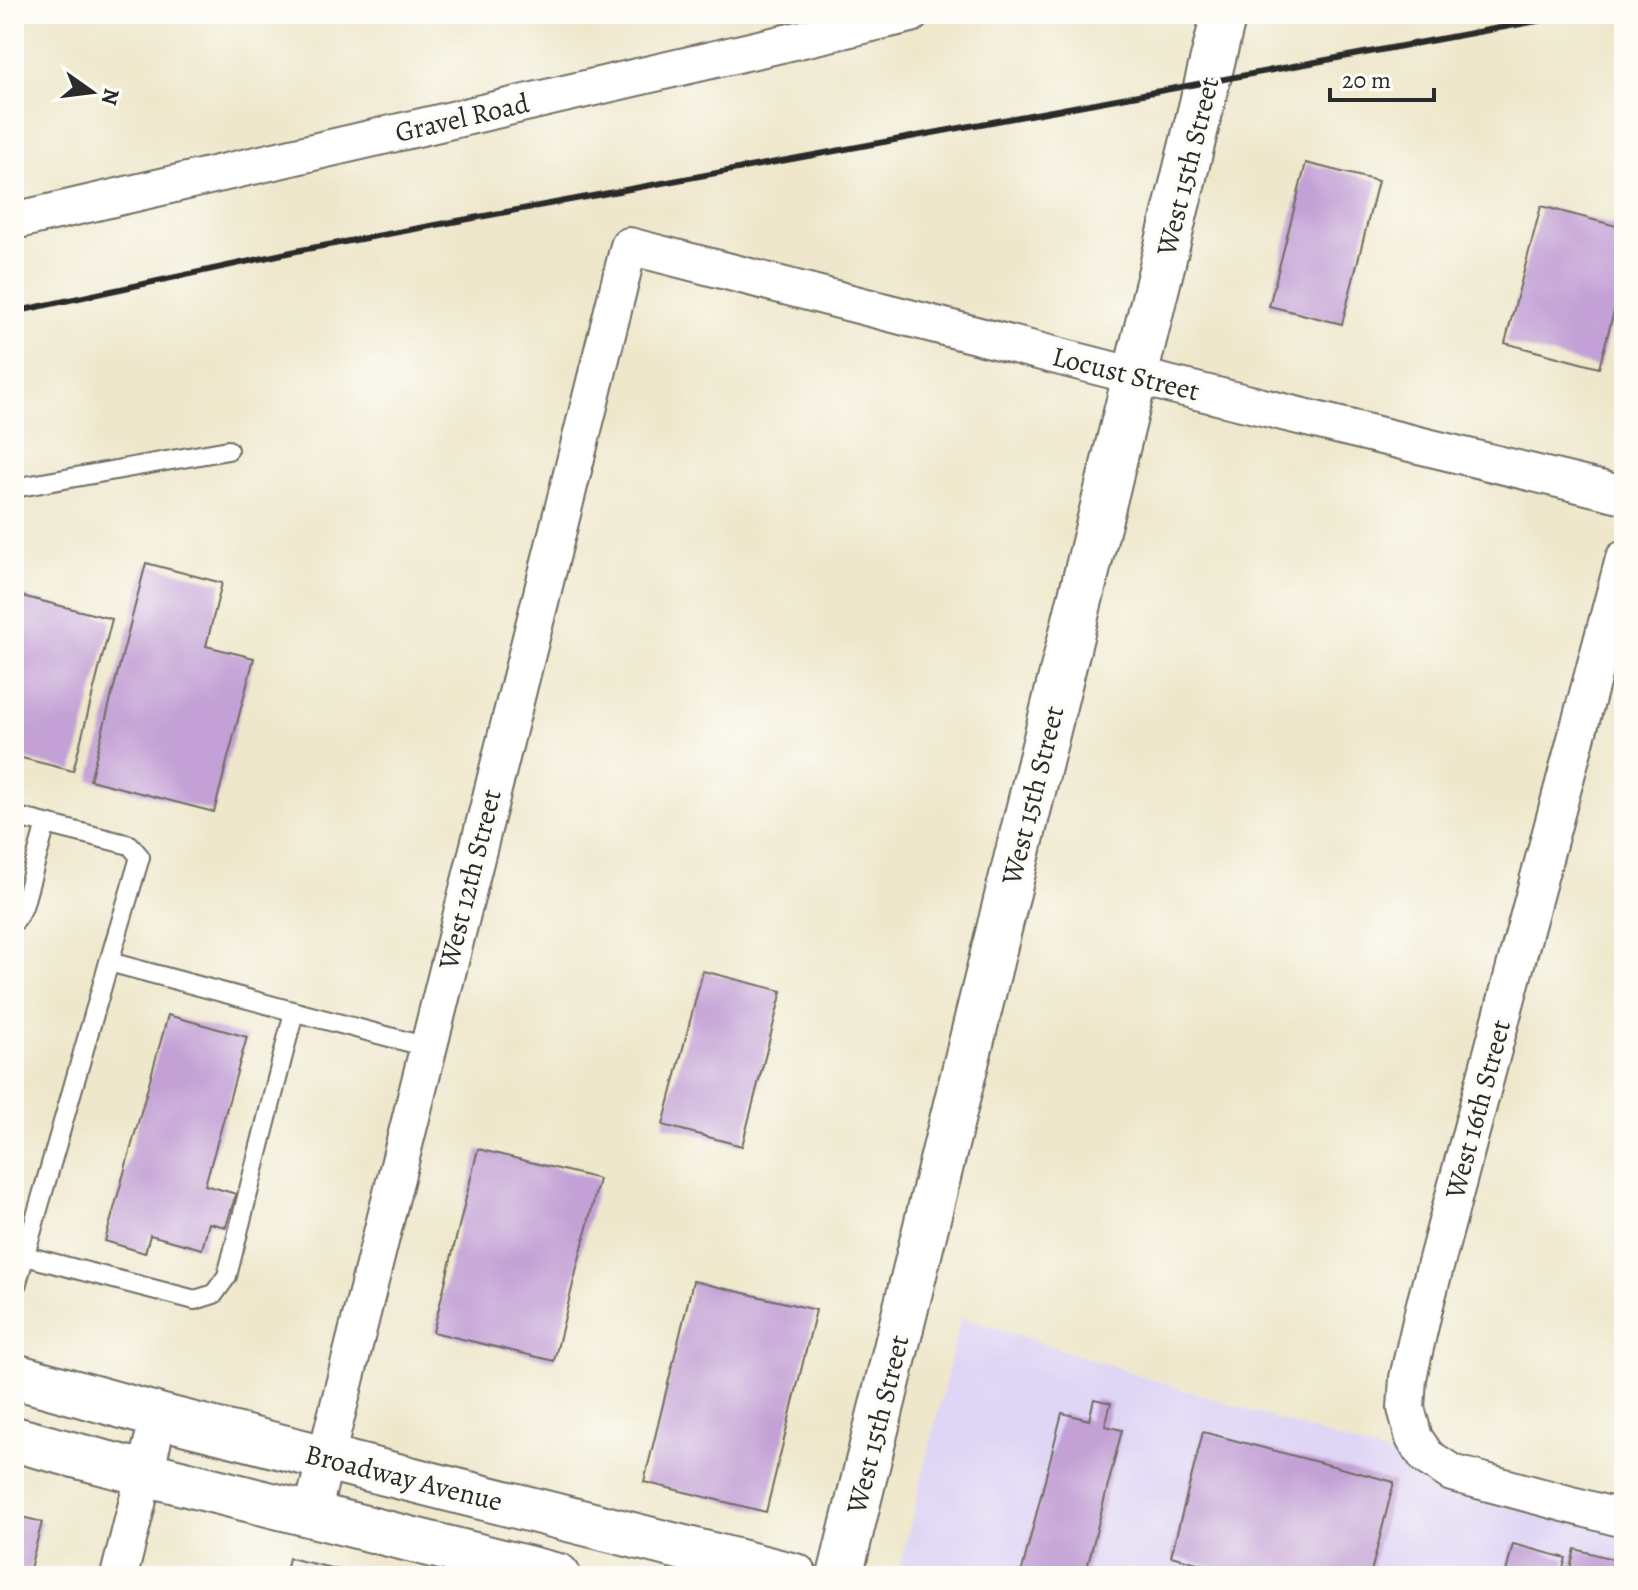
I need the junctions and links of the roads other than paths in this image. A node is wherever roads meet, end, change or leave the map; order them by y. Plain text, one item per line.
1 (911, 14) edge
2 (1224, 14) edge
3 (14, 221) edge
4 (629, 246) joint
5 (1135, 376) junction
6 (228, 450) dead end
7 (14, 488) edge
8 (1624, 495) edge
9 (1624, 559) edge
10 (14, 816) edge
11 (46, 824) junction
12 (14, 922) edge
13 (109, 962) junction
14 (294, 1012) junction
15 (427, 1047) junction
16 (19, 1254) edge
17 (14, 1293) edge
18 (14, 1376) edge
19 (159, 1416) junction
20 (14, 1439) edge
21 (324, 1457) junction
22 (145, 1474) junction
23 (312, 1513) junction
24 (1624, 1519) edge
25 (119, 1576) edge
26 (558, 1576) edge
27 (795, 1576) edge
28 (840, 1576) edge

1 - 3 street, Gravel Road
2 - 5 main road, West 15th Street
4 - 5 street, Locust Street
4 - 15 street, West 12th Street
5 - 8 street, Locust Street
5 - 28 main road, West 15th Street
6 - 7 lane
9 - 24 street, West 16th Street
10 - 11 lane
11 - 12 lane
11 - 13 lane
13 - 14 lane
13 - 16 lane
14 - 15 lane
14 - 16 lane
15 - 21 street, West 12th Street
16 - 17 lane
18 - 19 main road, Broadway Avenue
19 - 21 main road, Broadway Avenue
19 - 22 street
20 - 22 main road, Broadway Avenue
21 - 23 street, West 12th Street
21 - 27 main road, Broadway Avenue
22 - 23 main road, Broadway Avenue
22 - 25 street
23 - 26 main road, Broadway Avenue

